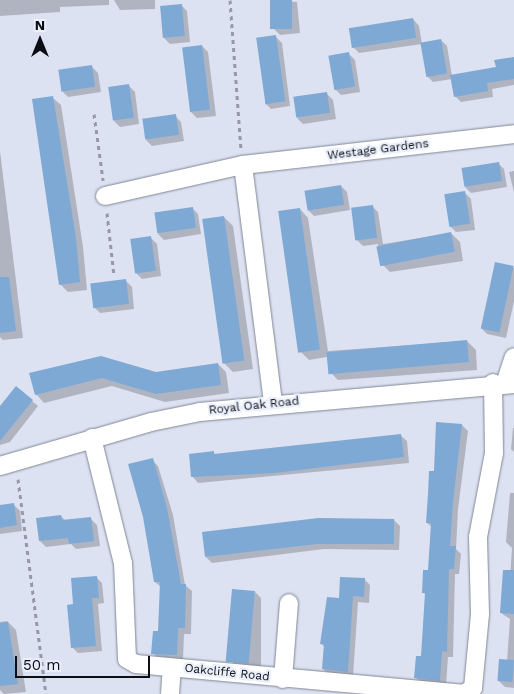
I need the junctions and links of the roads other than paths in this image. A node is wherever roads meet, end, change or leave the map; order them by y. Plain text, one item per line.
1 (514, 134) edge
2 (243, 165) junction
3 (105, 196) dead end
4 (514, 357) edge
5 (504, 384) edge
6 (273, 403) junction
7 (92, 438) junction
8 (8, 464) edge
9 (289, 603) dead end
10 (172, 668) junction
11 (283, 679) junction
12 (309, 687) edge
13 (430, 693) edge
14 (170, 694) edge
15 (464, 694) edge

1 - 2 street, Westage Gardens
2 - 3 street, Westage Gardens
2 - 6 street
4 - 5 street
5 - 6 street, Royal Oak Road
5 - 15 street, Oakcliffe Road
6 - 7 street, Royal Oak Road
7 - 8 street, Royal Oak Road
7 - 10 street, Oakcliffe Road
9 - 11 street
10 - 11 street, Oakcliffe Road
10 - 14 street
11 - 12 street, Oakcliffe Road
12 - 13 street, Oakcliffe Road
13 - 15 street, Oakcliffe Road

